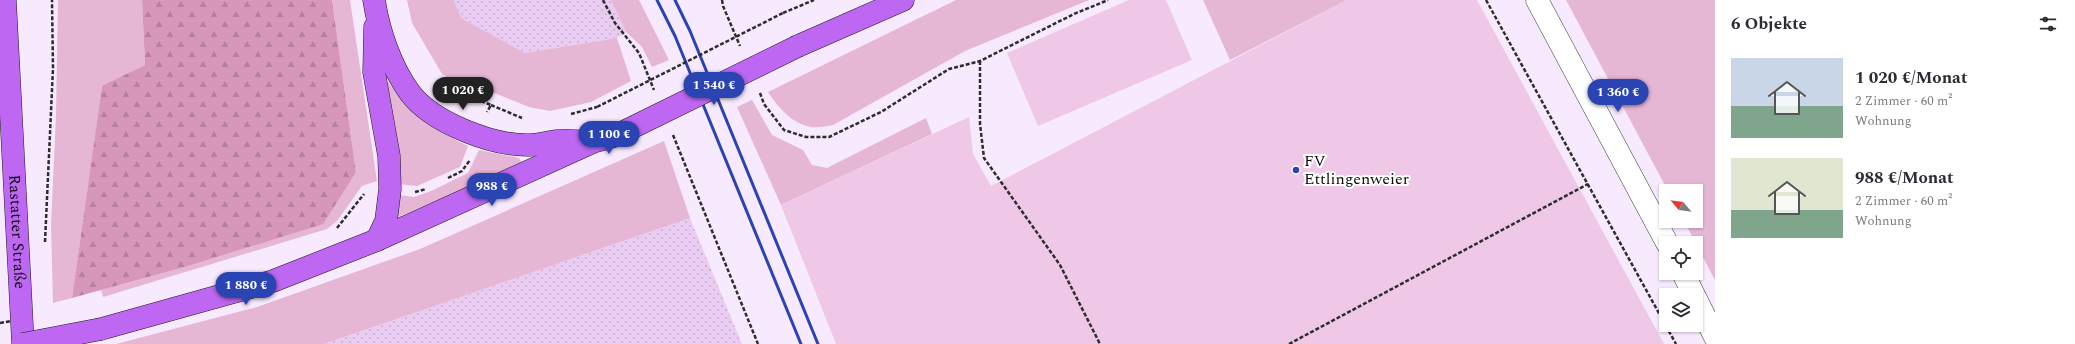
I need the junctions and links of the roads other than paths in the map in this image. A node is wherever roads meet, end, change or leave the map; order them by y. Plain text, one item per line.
1 (4, 0) edge
2 (903, 0) edge
3 (1537, 0) edge
4 (375, 5) edge
5 (593, 142) junction
6 (1663, 236) edge
7 (377, 240) junction
8 (1703, 313) edge
9 (1715, 337) edge
10 (23, 344) edge

1 - 10 main road, Rastatter Straße
2 - 5 main road, bridge
3 - 6 street
4 - 5 main road
4 - 7 main road
5 - 7 main road
7 - 10 main road, bridge
8 - 9 street

